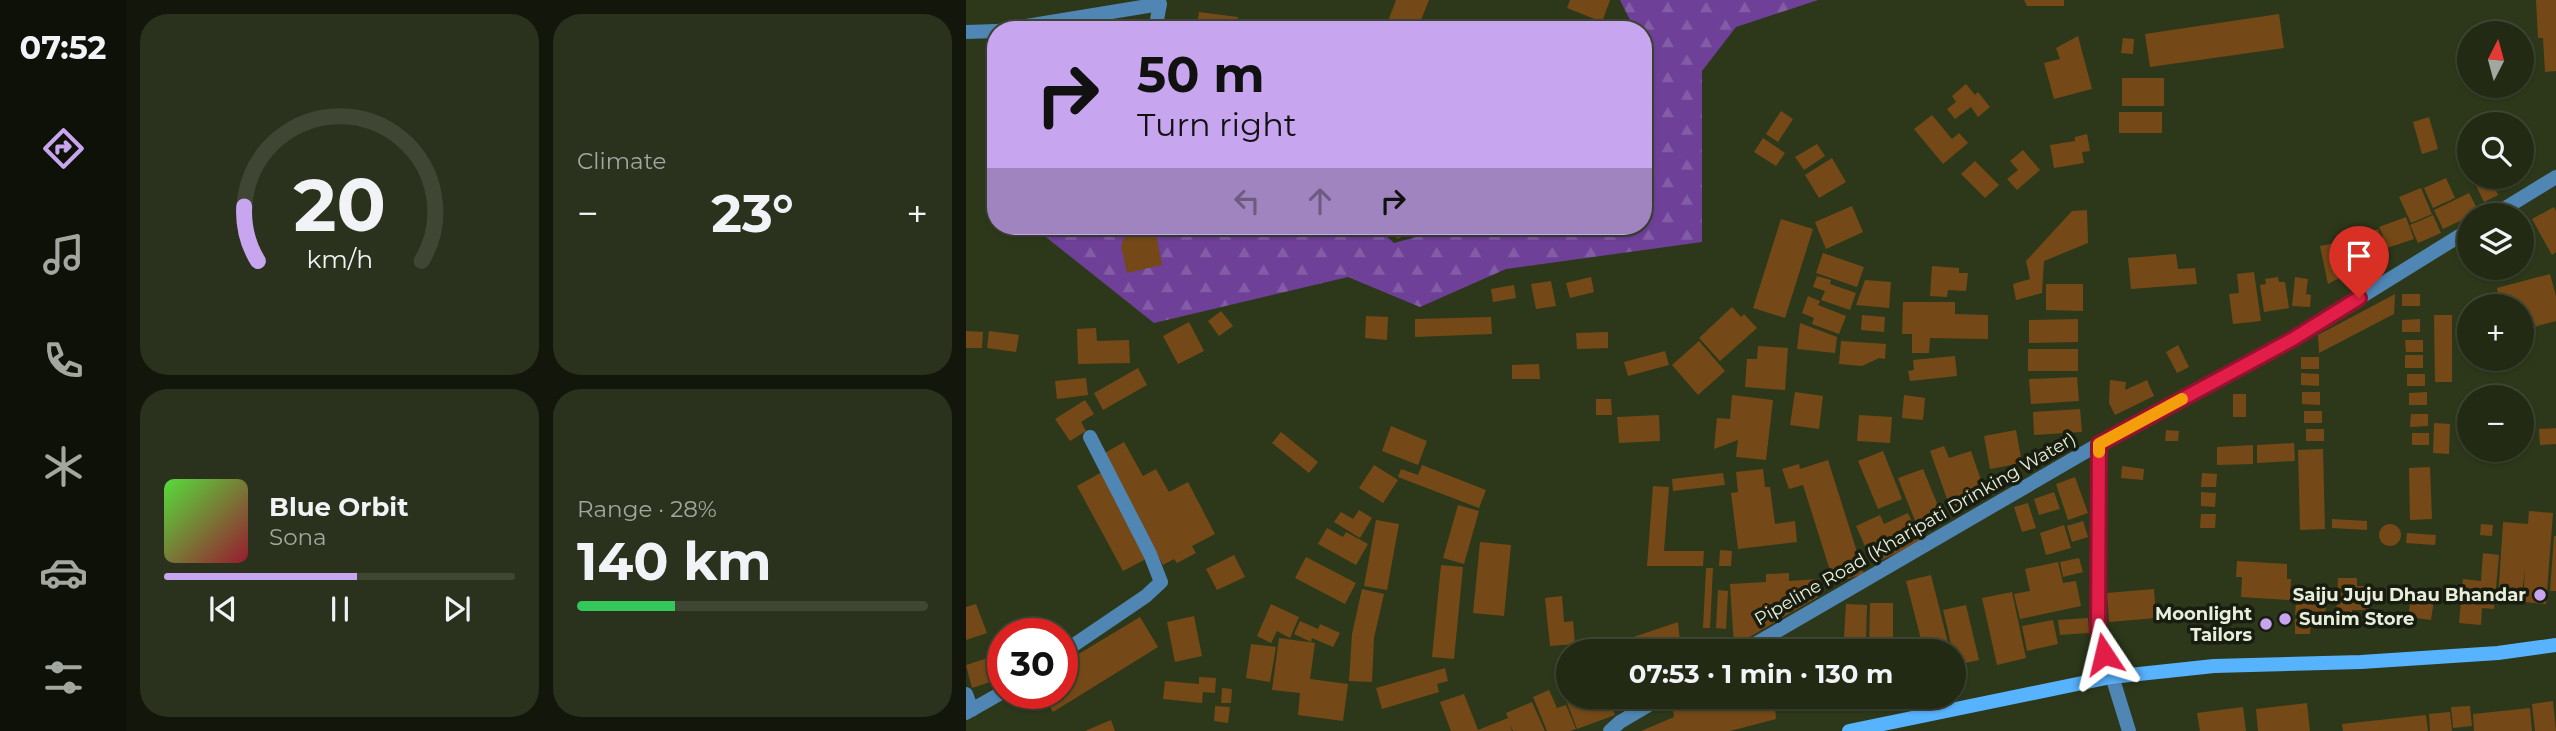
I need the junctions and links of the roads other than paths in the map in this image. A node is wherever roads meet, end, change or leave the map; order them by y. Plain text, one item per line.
1 (1057, 21) edge
2 (1157, 21) edge
3 (987, 31) edge
4 (966, 32) edge
5 (2556, 177) edge
6 (2514, 203) edge
7 (2457, 237) edge
8 (1090, 437) dead end
9 (2099, 444) junction
10 (1763, 639) edge
11 (1078, 642) edge
12 (2556, 645) edge
13 (2111, 677) junction
14 (966, 694) edge
15 (987, 701) edge
16 (1642, 709) edge
17 (969, 712) edge
18 (1867, 729) edge
19 (1610, 731) edge
20 (1849, 731) edge
21 (2129, 731) edge

1 - 2 street
3 - 4 street
5 - 6 street
7 - 9 street, Pipeline Road (Kharipati Drinking Water)
8 - 11 street
9 - 10 street, Pipeline Road (Kharipati Drinking Water)
9 - 13 street
12 - 13 main road
13 - 18 main road
13 - 21 street
14 - 17 street
15 - 17 street
16 - 19 street
18 - 20 main road

